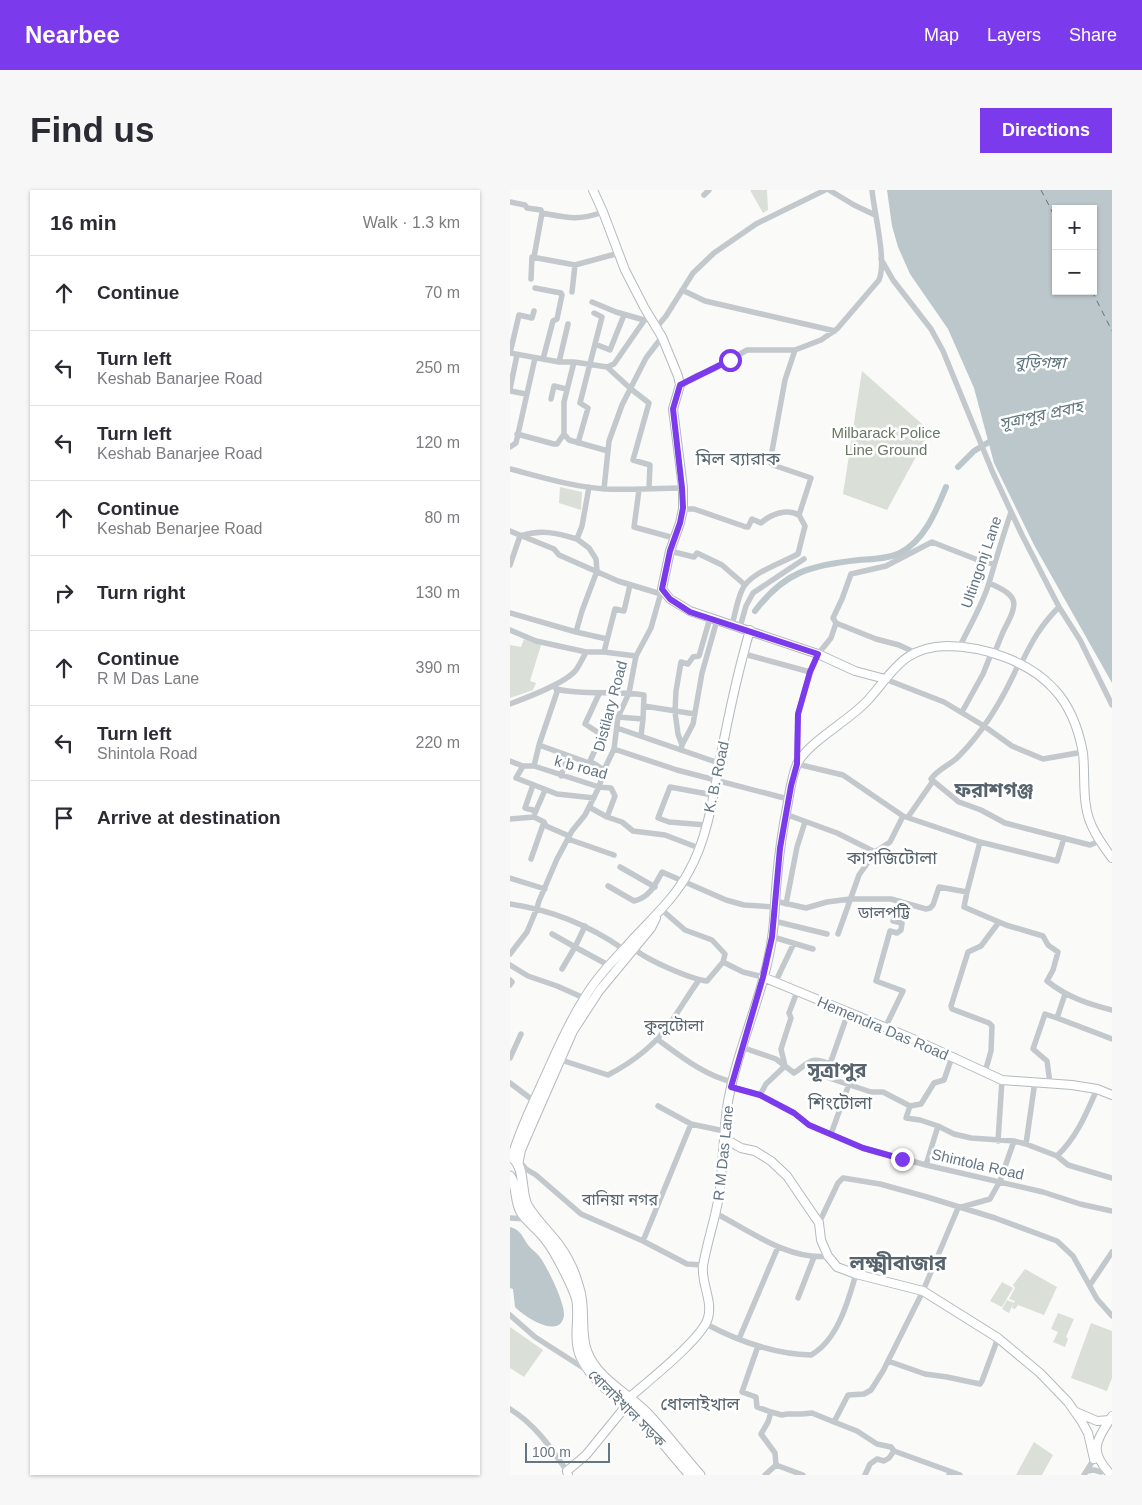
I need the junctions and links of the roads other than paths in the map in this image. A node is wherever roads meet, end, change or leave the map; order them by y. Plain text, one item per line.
1 (593, 190) edge
2 (825, 190) edge
3 (829, 190) edge
4 (872, 190) edge
5 (510, 202) edge
6 (603, 212) junction
7 (542, 213) junction
8 (875, 215) junction
9 (619, 253) junction
10 (534, 257) junction
11 (881, 259) junction
12 (575, 265) junction
13 (531, 279) dead end
14 (535, 288) dead end
15 (682, 290) junction
16 (572, 292) dead end
17 (592, 302) dead end
18 (534, 311) dead end
19 (594, 313) dead end
20 (624, 315) junction
21 (646, 317) junction
22 (568, 324) dead end
23 (656, 328) junction
24 (835, 331) junction
25 (662, 337) junction
26 (595, 344) junction
27 (795, 350) junction
28 (510, 353) edge
29 (517, 355) junction
30 (535, 358) junction
31 (543, 359) junction
32 (559, 362) junction
33 (574, 362) junction
34 (590, 365) junction
35 (607, 367) junction
36 (680, 385) junction
37 (566, 389) junction
38 (631, 389) junction
39 (510, 390) edge
40 (526, 394) junction
41 (551, 399) dead end
42 (516, 434) junction
43 (564, 434) junction
44 (578, 443) junction
45 (510, 447) edge
46 (608, 451) junction
47 (510, 469) edge
48 (589, 487) junction
49 (649, 488) junction
50 (682, 488) junction
51 (604, 489) junction
52 (639, 490) junction
53 (683, 508) junction
54 (1011, 512) junction
55 (799, 515) junction
56 (510, 531) edge
57 (520, 536) junction
58 (674, 538) junction
59 (577, 539) junction
60 (670, 551) junction
61 (804, 559) dead end
62 (994, 564) junction
63 (510, 565) edge
64 (597, 571) junction
65 (989, 583) junction
66 (630, 585) junction
67 (745, 585) junction
68 (661, 592) junction
69 (1059, 607) junction
70 (510, 613) edge
71 (713, 619) junction
72 (836, 623) junction
73 (732, 625) junction
74 (740, 627) junction
75 (510, 630) edge
76 (750, 630) junction
77 (576, 632) junction
78 (607, 639) junction
79 (960, 646) junction
80 (586, 652) junction
81 (604, 652) junction
82 (914, 652) junction
83 (744, 654) junction
84 (818, 654) junction
85 (993, 654) junction
86 (636, 656) junction
87 (1020, 663) junction
88 (810, 672) junction
89 (885, 679) junction
90 (549, 686) junction
91 (558, 689) junction
92 (629, 693) junction
93 (599, 694) junction
94 (510, 704) edge
95 (1112, 705) edge
96 (644, 706) junction
97 (674, 712) junction
98 (962, 712) junction
99 (695, 714) junction
100 (618, 717) junction
101 (643, 720) junction
102 (984, 726) junction
103 (617, 728) junction
104 (642, 736) junction
105 (538, 745) junction
106 (682, 747) junction
107 (614, 749) junction
108 (1082, 752) junction
109 (568, 756) junction
110 (510, 761) edge
111 (590, 762) junction
112 (720, 763) junction
113 (797, 764) junction
114 (523, 766) junction
115 (534, 766) junction
116 (604, 770) junction
117 (561, 776) junction
118 (716, 780) junction
119 (933, 781) junction
120 (533, 784) junction
121 (598, 787) junction
122 (545, 790) junction
123 (713, 795) junction
124 (594, 798) junction
125 (788, 799) junction
126 (589, 807) junction
127 (535, 814) junction
128 (785, 814) junction
129 (607, 817) junction
130 (906, 817) junction
131 (510, 819) edge
132 (544, 822) junction
133 (805, 822) junction
134 (706, 824) junction
135 (568, 838) junction
136 (1064, 838) junction
137 (1100, 841) junction
138 (980, 842) junction
139 (700, 848) junction
140 (875, 852) junction
141 (614, 855) dead end
142 (1112, 858) edge
143 (531, 859) dead end
144 (620, 867) dead end
145 (510, 878) edge
146 (684, 881) junction
147 (608, 886) dead end
148 (655, 887) junction
149 (544, 889) junction
150 (967, 892) junction
151 (850, 899) junction
152 (900, 901) junction
153 (510, 904) edge
154 (775, 904) junction
155 (786, 904) junction
156 (537, 908) junction
157 (660, 912) junction
158 (774, 921) junction
159 (999, 922) junction
160 (585, 926) junction
161 (552, 934) dead end
162 (827, 934) dead end
163 (838, 934) dead end
164 (772, 937) junction
165 (794, 943) junction
166 (575, 946) junction
167 (628, 947) junction
168 (813, 949) dead end
169 (510, 954) edge
170 (723, 962) junction
171 (510, 965) edge
172 (610, 966) junction
173 (562, 969) dead end
174 (763, 977) junction
175 (510, 980) edge
176 (699, 980) junction
177 (775, 983) junction
178 (510, 985) edge
179 (797, 992) junction
180 (1065, 994) junction
181 (584, 998) junction
182 (1112, 1010) edge
183 (848, 1013) junction
184 (1057, 1018) junction
185 (885, 1028) junction
186 (521, 1034) dead end
187 (658, 1037) junction
188 (1112, 1038) edge
189 (743, 1044) junction
190 (952, 1057) junction
191 (510, 1058) edge
192 (561, 1060) junction
193 (830, 1064) junction
194 (785, 1066) junction
195 (985, 1072) junction
196 (1002, 1080) junction
197 (1035, 1081) junction
198 (510, 1083) edge
199 (1050, 1083) junction
200 (732, 1084) junction
201 (849, 1084) junction
202 (1097, 1089) junction
203 (760, 1095) junction
204 (1112, 1095) edge
205 (534, 1101) junction
206 (658, 1106) dead end
207 (910, 1106) junction
208 (691, 1124) junction
209 (938, 1126) junction
210 (830, 1134) junction
211 (724, 1135) junction
212 (998, 1140) junction
213 (1014, 1141) junction
214 (1026, 1144) junction
215 (515, 1156) edge
216 (1057, 1156) junction
217 (926, 1165) junction
218 (510, 1176) edge
219 (1112, 1178) edge
220 (1000, 1181) junction
221 (958, 1208) junction
222 (1112, 1211) edge
223 (715, 1213) junction
224 (510, 1218) edge
225 (527, 1219) junction
226 (819, 1223) junction
227 (643, 1241) junction
228 (778, 1247) junction
229 (1112, 1252) edge
230 (828, 1256) junction
231 (814, 1258) junction
232 (704, 1265) junction
233 (856, 1274) junction
234 (1090, 1285) junction
235 (923, 1291) junction
236 (798, 1298) dead end
237 (510, 1315) edge
238 (1112, 1316) edge
239 (706, 1324) junction
240 (998, 1338) junction
241 (739, 1340) junction
242 (758, 1346) junction
243 (888, 1361) junction
244 (593, 1376) junction
245 (603, 1380) junction
246 (628, 1402) junction
247 (510, 1409) edge
248 (770, 1412) junction
249 (1075, 1412) junction
250 (1111, 1418) edge
251 (834, 1422) junction
252 (1096, 1449) junction
253 (894, 1451) junction
254 (679, 1457) junction
255 (1094, 1459) junction
256 (776, 1465) junction
257 (568, 1473) edge
258 (951, 1473) edge
259 (1085, 1473) edge
260 (1102, 1473) edge
261 (690, 1475) edge
262 (700, 1475) edge
263 (765, 1475) edge
264 (803, 1475) edge
265 (865, 1475) edge
266 (960, 1475) edge
267 (1111, 1475) edge

1 - 6 street
2 - 15 street
3 - 8 street
4 - 8 street
5 - 7 street
6 - 7 street
6 - 9 street
7 - 10 street
8 - 11 street
9 - 12 street
9 - 21 street
10 - 12 street
10 - 13 street
11 - 24 street
11 - 54 street
12 - 16 street
14 - 31 street
15 - 23 street
15 - 24 street
17 - 20 street
18 - 28 street
19 - 26 street
20 - 21 street
20 - 26 street
21 - 23 street
21 - 35 street
22 - 32 street
23 - 25 street
24 - 27 street
25 - 36 street
25 - 38 street
26 - 34 street
27 - 36 street
27 - 55 street
28 - 29 street
29 - 30 street
29 - 39 street
30 - 31 street
30 - 40 street
31 - 32 street
32 - 33 street
33 - 34 street
33 - 37 street
34 - 35 street
34 - 44 street
35 - 38 street
36 - 50 street
37 - 41 street
37 - 43 street
38 - 46 street
38 - 49 street
39 - 40 street
40 - 42 street
42 - 43 street
42 - 45 street
43 - 44 street
44 - 46 street
46 - 51 street
47 - 48 street
48 - 51 street
48 - 59 street
49 - 50 street
49 - 52 street
50 - 53 street
51 - 52 street
52 - 58 street
53 - 55 street
53 - 58 street
54 - 62 street, Ultingonj Lane
54 - 69 street
55 - 67 street
56 - 57 street
57 - 59 street
57 - 63 street
57 - 64 street
58 - 60 street
59 - 64 street
60 - 67 street
60 - 68 street
61 - 74 street
62 - 65 street, Ultingonj Lane
62 - 72 street
64 - 66 street
64 - 77 street
65 - 79 street, Ultingonj Lane
65 - 85 street
66 - 68 street
66 - 78 street
67 - 73 street
68 - 71 street
68 - 86 street, Distilary Road
69 - 87 street
69 - 95 street
70 - 77 street
71 - 73 street
71 - 97 street
71 - 99 street
72 - 82 street
72 - 84 street
73 - 74 street
74 - 76 street
75 - 80 street
76 - 83 street, K. B. Road
76 - 84 street
77 - 78 street
78 - 81 street
79 - 82 street
79 - 85 street
80 - 81 street
80 - 90 street
81 - 86 street
82 - 89 street, R M Das Lane
83 - 88 street
83 - 112 street, K. B. Road
84 - 88 street
84 - 89 street
85 - 87 street
85 - 98 street
86 - 92 street, Distilary Road
87 - 102 street
87 - 108 street
88 - 113 street
89 - 98 street
89 - 113 street, R M Das Lane
90 - 91 street
90 - 94 street
91 - 93 street
91 - 105 street
92 - 93 street
92 - 96 street
92 - 100 street, Distilary Road
93 - 111 street
96 - 97 street
96 - 101 street
97 - 99 street
97 - 106 street
98 - 102 street
99 - 106 street
100 - 101 street
100 - 103 street, Distilary Road
101 - 104 street
102 - 108 street
102 - 119 street
103 - 104 street
103 - 107 street, Distilary Road
104 - 106 street
105 - 109 street
105 - 115 street
106 - 112 street
107 - 116 street, Distilary Road
107 - 118 street
108 - 137 street
109 - 111 street
109 - 117 street
110 - 114 street
111 - 116 street
112 - 118 street, K. B. Road
113 - 125 street, R M Das Lane
113 - 130 street
114 - 115 street
114 - 120 street
115 - 117 street, k b road
116 - 121 street, Distilary Road
117 - 121 street, k b road
118 - 123 street, K. B. Road
118 - 125 street
119 - 130 street
119 - 136 street
120 - 122 street
120 - 127 street
121 - 124 street, Distilary Road
121 - 129 street, k b road
122 - 124 street
122 - 127 street
123 - 134 street, K. B. Road
123 - 134 street
124 - 126 street, Distilary Road
125 - 128 street, R M Das Lane
126 - 129 street
126 - 135 street, Distilary Road
127 - 131 street
127 - 132 street
128 - 133 street
128 - 154 street, R M Das Lane
129 - 139 street
130 - 138 street
130 - 140 street
132 - 135 street
132 - 143 street
133 - 140 street
133 - 155 street
134 - 139 street, K. B. Road
135 - 141 street
135 - 149 street, Distilary Road
136 - 137 street
136 - 138 street
137 - 142 street
138 - 150 street
139 - 146 street, K. B. Road
140 - 151 street
144 - 148 street
145 - 149 street
146 - 148 street
146 - 154 street
146 - 157 street, K. B. Road
147 - 148 street
149 - 156 street, Distilary Road
150 - 152 street
150 - 159 street
151 - 152 street
151 - 155 street
151 - 163 street
152 - 185 street
153 - 156 street
154 - 155 street
154 - 158 street, R M Das Lane
156 - 160 street
156 - 169 street, Distilary Road
157 - 167 street, K. B. Road
157 - 170 street
158 - 162 street
158 - 164 street, R M Das Lane
159 - 180 street
159 - 195 street
160 - 166 street
160 - 167 street
161 - 166 street
164 - 165 street
164 - 174 street, R M Das Lane
165 - 168 street
165 - 177 street
166 - 172 street
166 - 173 street
167 - 172 street, K. B. Road
167 - 176 street
167 - 192 street, K. B. Road
170 - 174 street
170 - 176 street
171 - 181 street
172 - 181 street, K. B. Road
174 - 177 street, Hemendra Das Road
174 - 189 street, R M Das Lane
175 - 178 street
176 - 187 street
177 - 179 street, Hemendra Das Road
179 - 183 street, Hemendra Das Road
179 - 194 street
180 - 182 street
180 - 184 street
181 - 205 street, K. B. Road
183 - 185 street, Hemendra Das Road
183 - 193 street
184 - 188 street
184 - 199 street
185 - 190 street, Hemendra Das Road
186 - 191 street
187 - 192 street
187 - 200 street, Shintola Road
189 - 194 street
189 - 200 street, R M Das Lane
190 - 195 street, Hemendra Das Road
190 - 207 street
192 - 215 street, K. B. Road
193 - 194 street
193 - 201 street
194 - 203 street
195 - 196 street, Hemendra Das Road
196 - 197 street
196 - 212 street
197 - 199 street
197 - 214 street
198 - 205 street
199 - 202 street
200 - 203 street, Shintola Road
200 - 211 street, R M Das Lane
201 - 207 street
201 - 210 street
202 - 204 street
202 - 216 street
203 - 210 street, Shintola Road
205 - 215 street, K. B. Road
206 - 208 street
207 - 209 street
208 - 211 street
208 - 227 street
209 - 212 street
209 - 217 street
210 - 217 street, Shintola Road
211 - 223 street, R M Das Lane
211 - 226 street
212 - 213 street
213 - 214 street
213 - 220 street
214 - 216 street
215 - 218 main road
215 - 227 street
215 - 245 main road, ধোলাইখাল সড়ক
216 - 219 street
217 - 220 street, Shintola Road
218 - 225 main road, ধোলাইখাল সড়ক
220 - 221 street
220 - 222 street, Shintola Road
221 - 226 street
221 - 234 street
221 - 235 street
223 - 228 street
223 - 232 street, R M Das Lane
224 - 225 street
225 - 244 main road, ধোলাইখাল সড়ক
226 - 230 street
227 - 232 street
228 - 231 street
228 - 241 street
229 - 234 street
230 - 231 street
230 - 233 street
231 - 236 street
232 - 239 street, R M Das Lane
233 - 235 street
233 - 242 street
234 - 238 street
235 - 240 street
235 - 243 street
237 - 244 street
239 - 241 street
239 - 246 street
240 - 243 street
240 - 249 street
241 - 242 street
242 - 248 street
243 - 251 street
244 - 245 main road, ধোলাইখাল সড়ক
245 - 246 main road, ধোলাইখাল সড়ক
246 - 254 main road, ধোলাইখাল সড়ক
246 - 257 street
247 - 257 street
248 - 251 street
248 - 256 street
249 - 250 street
249 - 255 street
250 - 252 street
251 - 253 street
252 - 255 street
252 - 267 street
253 - 258 street
253 - 265 street
254 - 261 main road, ধোলাইখাল সড়ক
254 - 262 main road, ধোলাইখাল সড়ক
255 - 259 street
255 - 260 street
256 - 263 street
256 - 264 street
258 - 266 street
259 - 260 street

